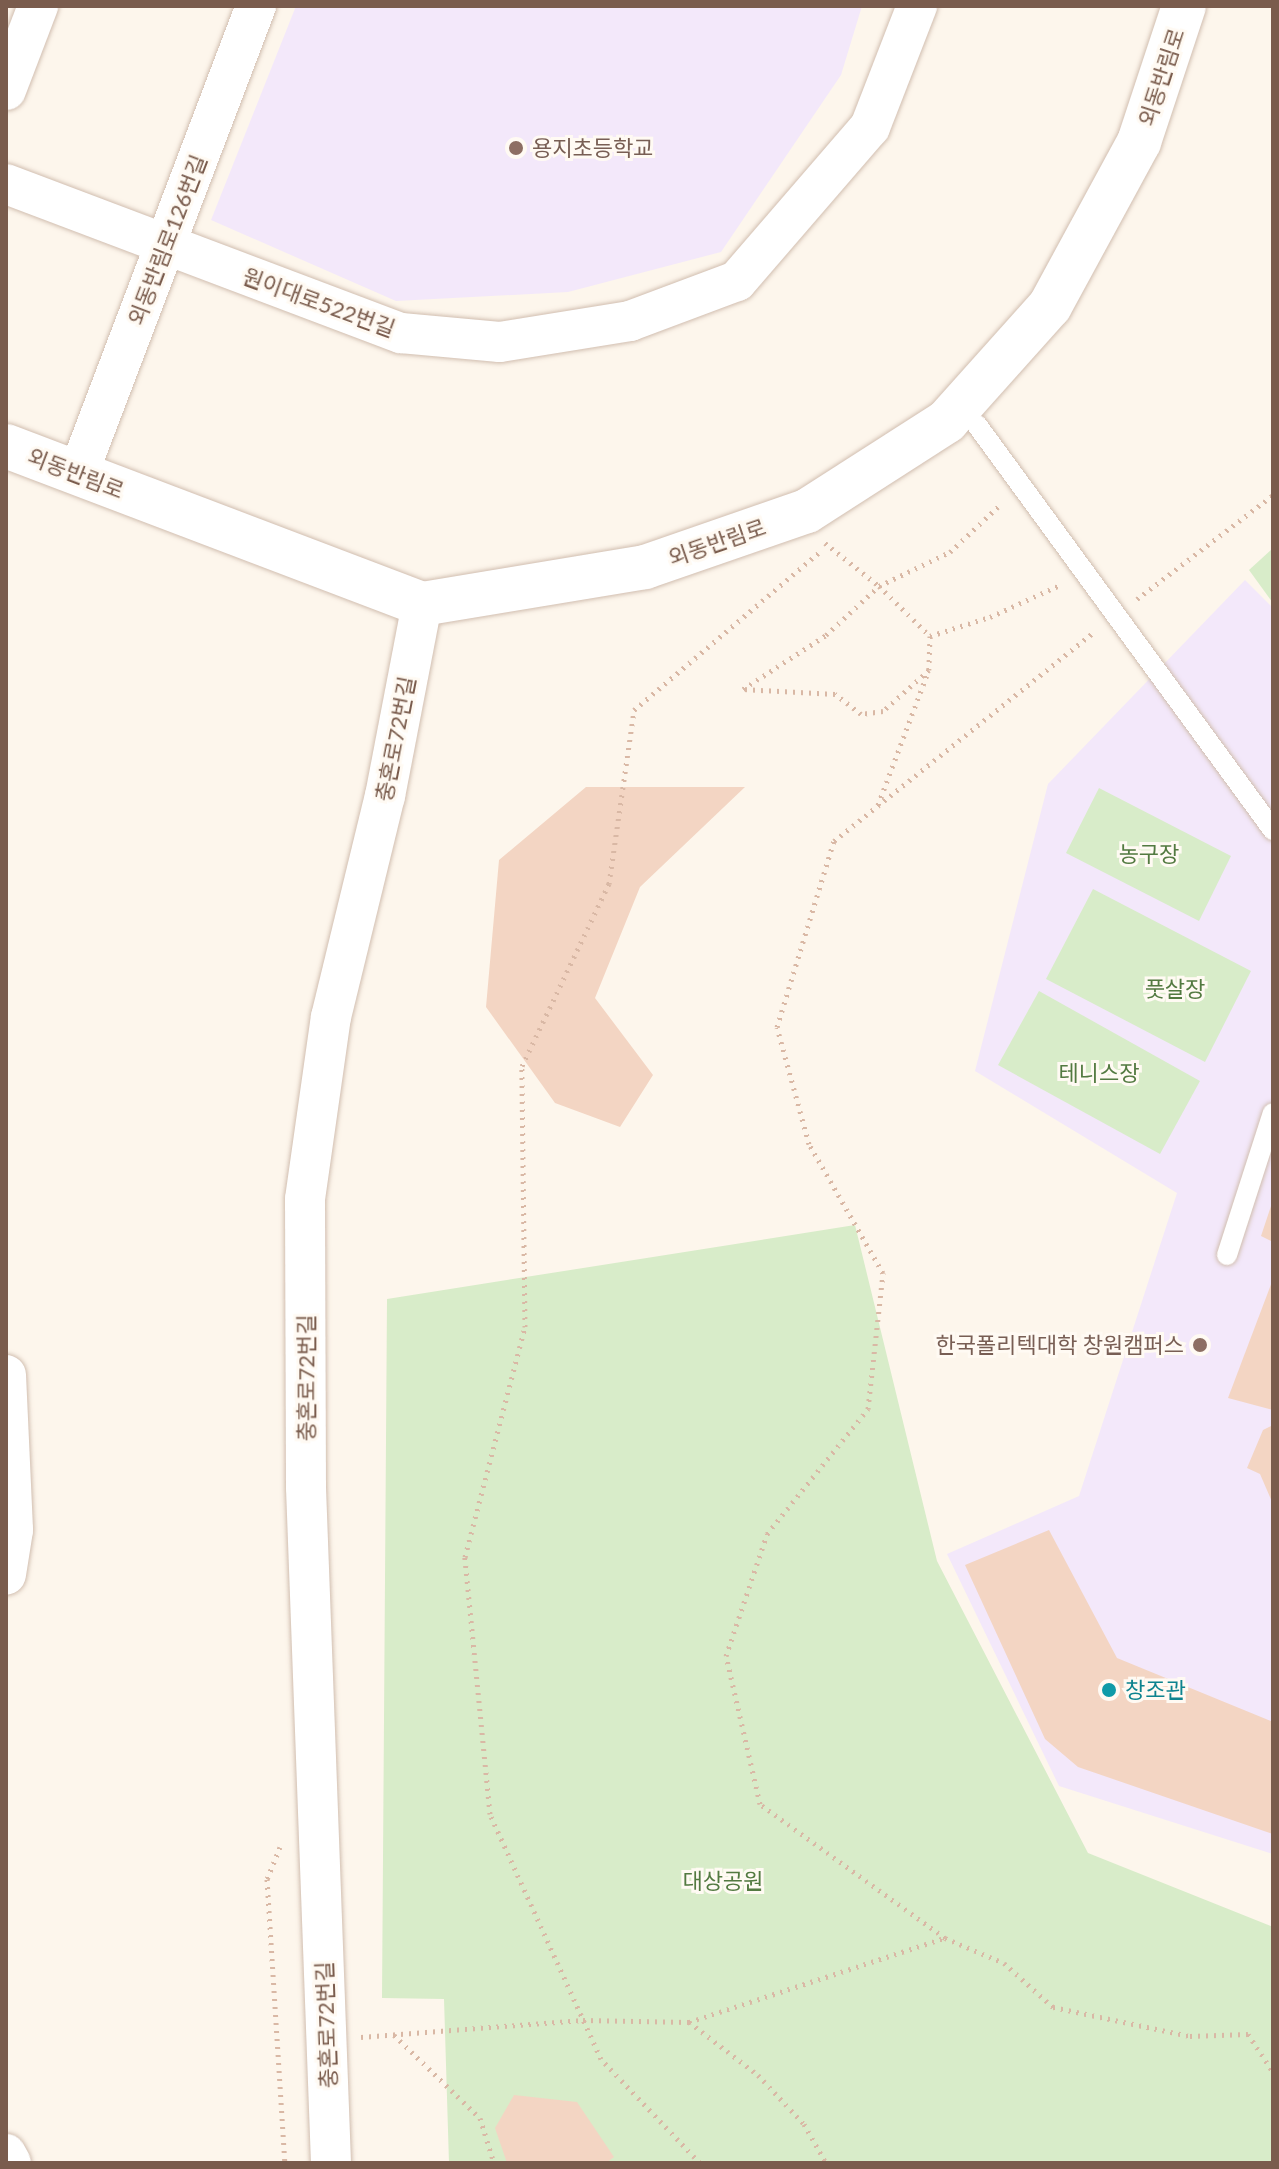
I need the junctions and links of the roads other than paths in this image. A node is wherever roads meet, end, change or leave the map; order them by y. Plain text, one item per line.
1 (38, 6) edge
2 (256, 6) edge
3 (917, 6) edge
4 (1184, 6) edge
5 (6, 90) edge
6 (6, 184) edge
7 (165, 246) junction
8 (977, 425) dead end
9 (6, 446) edge
10 (78, 474) junction
11 (422, 604) junction
12 (1273, 830) edge
13 (1273, 1113) edge
14 (1227, 1255) dead end
15 (6, 1375) edge
16 (6, 1574) edge
17 (6, 2154) edge
18 (11, 2163) edge
19 (331, 2163) edge

1 - 5 street
2 - 7 street, 외동반림로126번길
3 - 7 street, 원이대로522번길
4 - 11 main road, 외동반림로
6 - 7 street, 원이대로522번길
7 - 10 street, 외동반림로126번길
8 - 12 lane
9 - 10 main road, 외동반림로
10 - 11 main road, 외동반림로
11 - 19 street, 충혼로72번길
13 - 14 lane
15 - 16 street
17 - 18 street

